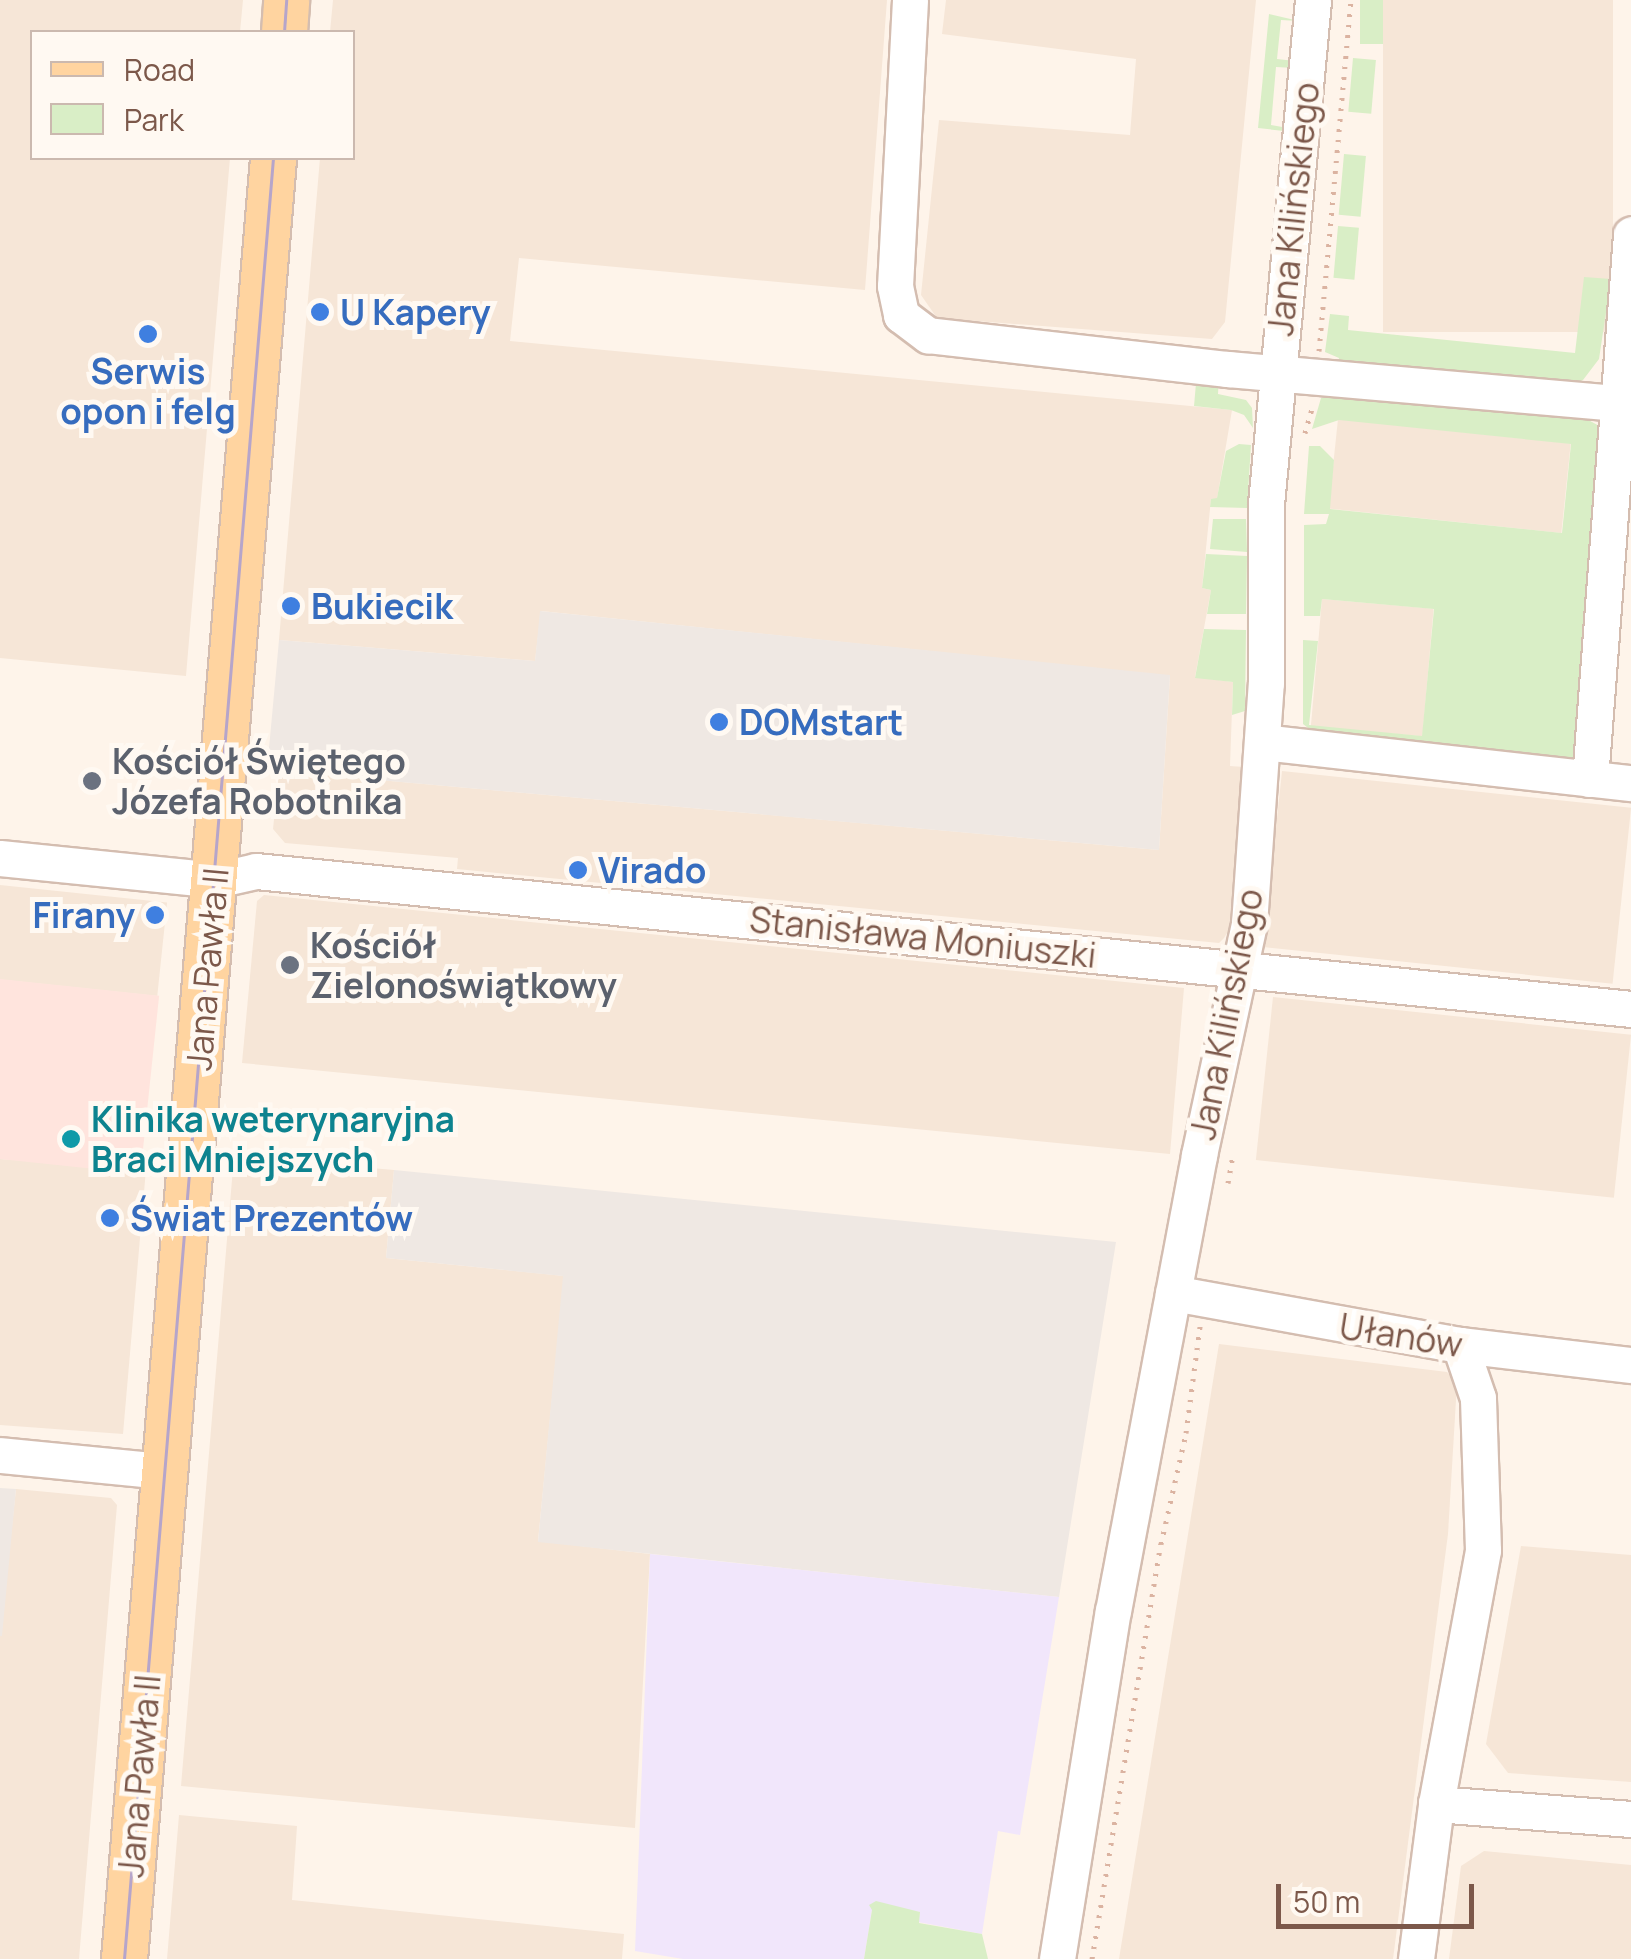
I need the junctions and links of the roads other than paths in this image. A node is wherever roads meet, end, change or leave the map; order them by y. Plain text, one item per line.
1 (286, 0) edge
2 (910, 0) edge
3 (1313, 0) edge
4 (284, 30) edge
5 (273, 160) edge
6 (1631, 235) edge
7 (1278, 372) junction
8 (1623, 393) edge
9 (1263, 742) junction
10 (1590, 780) junction
11 (1631, 783) edge
12 (0, 858) edge
13 (216, 880) junction
14 (1241, 969) junction
15 (1631, 1009) edge
16 (1189, 1296) junction
17 (1460, 1346) junction
18 (1631, 1365) edge
19 (0, 1455) edge
20 (164, 1471) junction
21 (1436, 1804) junction
22 (1631, 1819) edge
23 (124, 1959) edge
24 (1056, 1959) edge
25 (1416, 1959) edge

1 - 4 main road
2 - 7 street
3 - 7 street, Jana Kilińskiego
5 - 13 main road, Jana Pawła II
6 - 8 street
7 - 8 street
7 - 9 street, Jana Kilińskiego
8 - 10 street
9 - 10 street
9 - 14 street, Jana Kilińskiego
10 - 11 street
12 - 13 street, Stanisława Moniuszki
13 - 14 street, Stanisława Moniuszki
13 - 20 main road, Jana Pawła II
14 - 15 street, Stanisława Moniuszki
14 - 16 street, Jana Kilińskiego
16 - 17 street, Ułanów
16 - 24 street, Jana Kilińskiego
17 - 18 street, Ułanów
17 - 21 street
19 - 20 street
20 - 23 main road, Jana Pawła II
21 - 22 street
21 - 25 street

